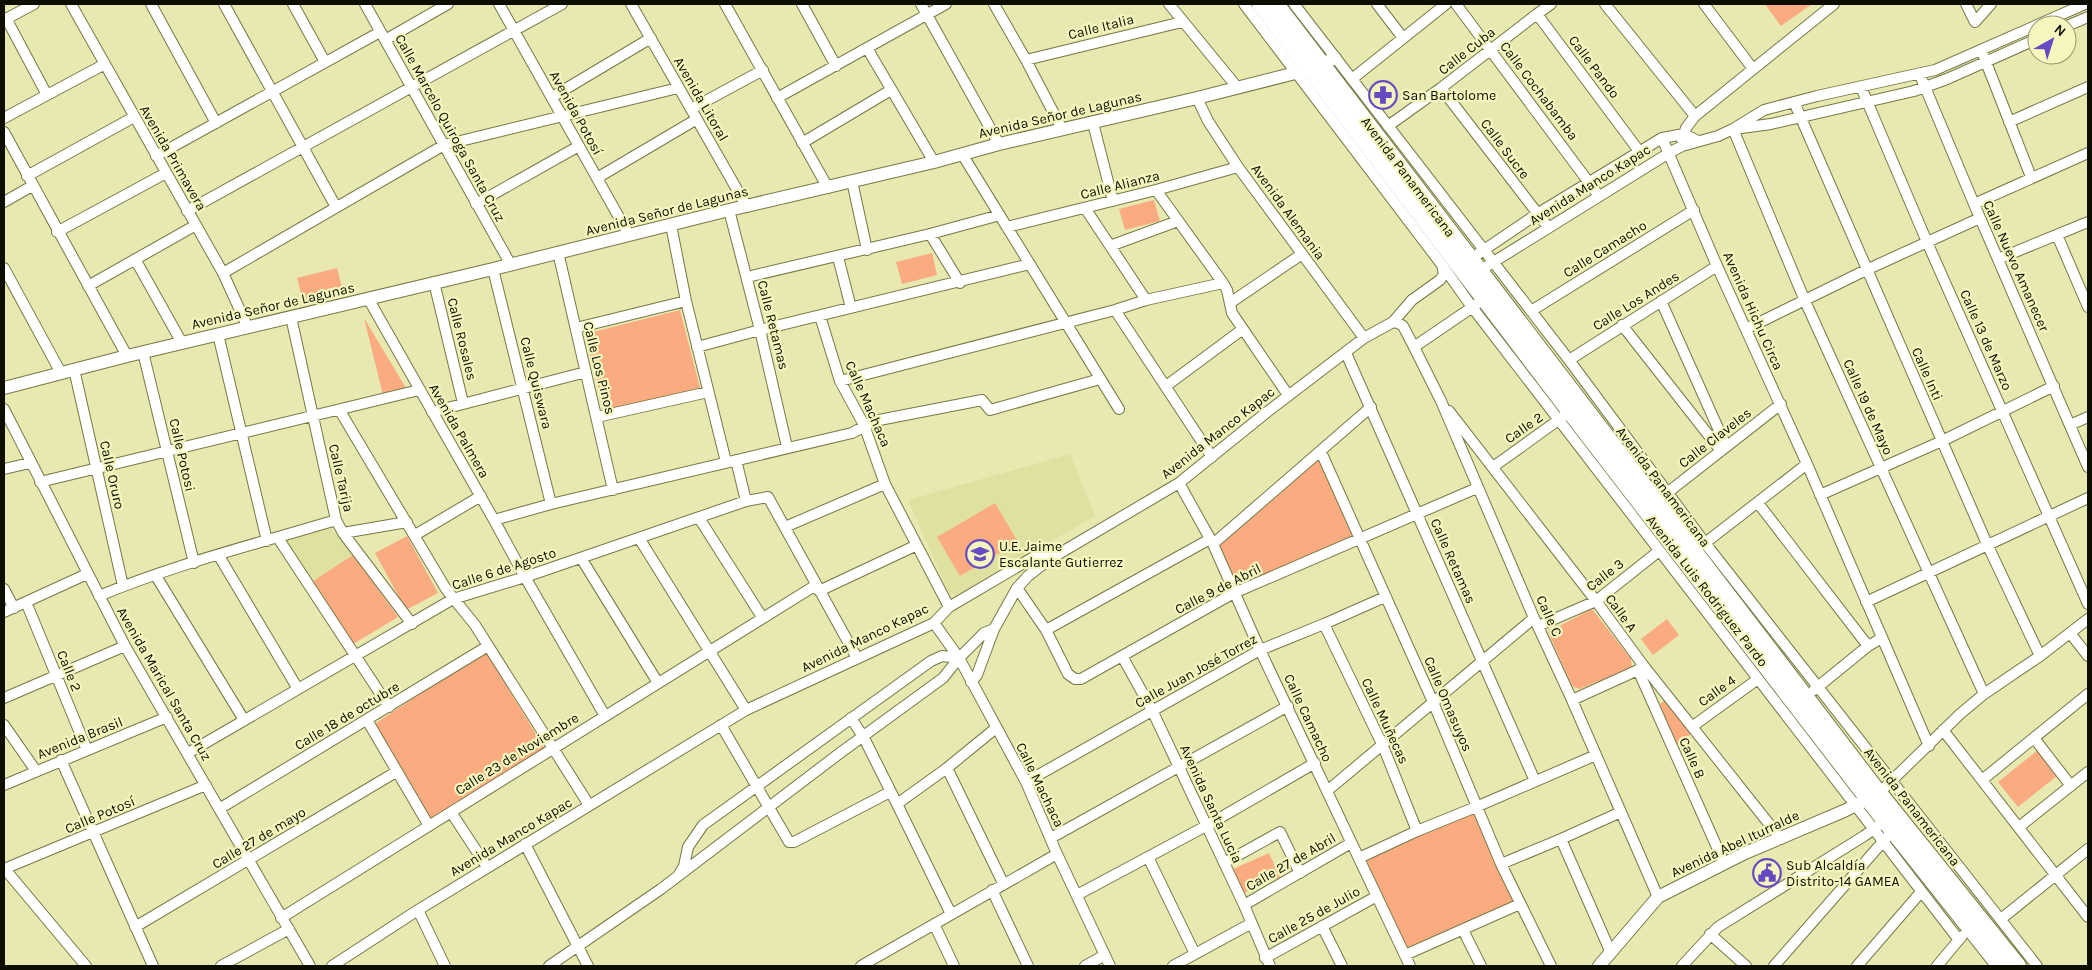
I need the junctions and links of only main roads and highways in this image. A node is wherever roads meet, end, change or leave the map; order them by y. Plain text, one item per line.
1 (1260, 4) edge
2 (1276, 4) edge
3 (1316, 66) junction
4 (1475, 264) junction
5 (1868, 799) junction
6 (1888, 830) junction
7 (2000, 966) edge
8 (2018, 966) edge

1 - 3 highway, Avenida Panamericana
2 - 3 highway, Avenida Panamericana
3 - 4 highway, Avenida Panamericana
4 - 5 highway, Avenida Panamericana
4 - 5 highway, Avenida Panamericana
5 - 6 highway, Avenida Panamericana
6 - 7 highway, Avenida Panamericana
6 - 8 highway, Avenida Panamericana

